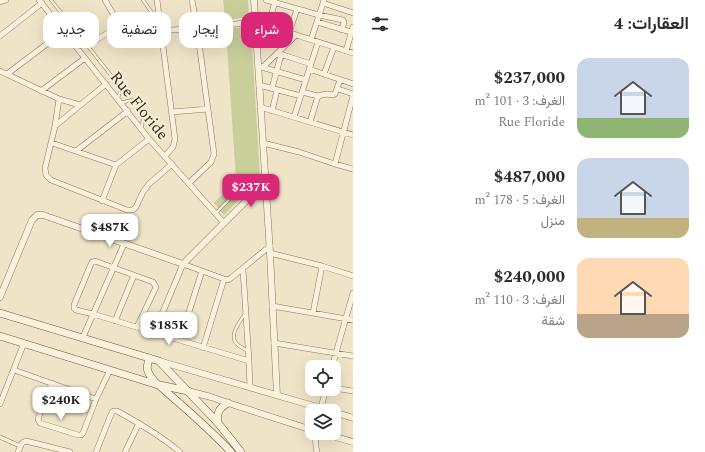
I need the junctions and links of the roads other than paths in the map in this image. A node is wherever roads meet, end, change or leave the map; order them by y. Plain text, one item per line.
1 (6, 0) edge
2 (51, 0) edge
3 (105, 0) edge
4 (143, 0) edge
5 (157, 0) edge
6 (192, 0) edge
7 (254, 0) edge
8 (266, 0) edge
9 (0, 2) edge
10 (41, 2) edge
11 (275, 2) junction
12 (323, 2) edge
13 (334, 7) junction
14 (297, 9) junction
15 (49, 12) edge
16 (61, 12) edge
17 (112, 12) edge
18 (151, 12) edge
19 (159, 12) edge
20 (194, 12) edge
21 (255, 12) edge
22 (272, 12) edge
23 (353, 12) edge
24 (319, 15) junction
25 (332, 17) junction
26 (293, 21) edge
27 (317, 22) junction
28 (342, 30) junction
29 (352, 30) edge
30 (293, 34) edge
31 (296, 35) junction
32 (0, 36) edge
33 (311, 40) junction
34 (318, 42) junction
35 (43, 47) edge
36 (334, 47) junction
37 (78, 48) edge
38 (89, 48) edge
39 (164, 48) edge
40 (200, 48) edge
41 (259, 48) edge
42 (346, 50) junction
43 (353, 53) edge
44 (279, 54) junction
45 (85, 58) junction
46 (261, 66) junction
47 (310, 67) junction
48 (0, 71) edge
49 (276, 71) junction
50 (7, 74) junction
51 (324, 74) junction
52 (306, 80) junction
53 (340, 80) junction
54 (106, 84) junction
55 (353, 84) edge
56 (259, 85) junction
57 (274, 89) junction
58 (338, 89) junction
59 (41, 91) junction
60 (302, 94) junction
61 (353, 95) edge
62 (318, 96) junction
63 (59, 99) junction
64 (119, 100) junction
65 (80, 106) junction
66 (260, 107) junction
67 (208, 109) junction
68 (128, 111) junction
69 (272, 111) junction
70 (172, 112) junction
71 (350, 114) edge
72 (294, 117) junction
73 (310, 122) junction
74 (55, 126) junction
75 (142, 130) junction
76 (343, 132) junction
77 (353, 135) edge
78 (150, 139) junction
79 (52, 143) junction
80 (263, 143) junction
81 (76, 151) junction
82 (165, 156) junction
83 (172, 164) junction
84 (335, 164) junction
85 (116, 165) junction
86 (353, 169) edge
87 (251, 176) dead end
88 (266, 181) junction
89 (189, 184) junction
90 (102, 201) junction
91 (215, 213) junction
92 (224, 223) junction
93 (124, 244) junction
94 (270, 246) junction
95 (270, 253) junction
96 (183, 264) junction
97 (322, 266) junction
98 (113, 267) junction
99 (242, 270) junction
100 (202, 271) junction
101 (134, 275) junction
102 (353, 276) edge
103 (224, 279) junction
104 (353, 292) edge
105 (0, 297) edge
106 (272, 306) junction
107 (0, 313) edge
108 (246, 313) junction
109 (313, 313) junction
110 (93, 314) junction
111 (346, 318) junction
112 (353, 320) edge
113 (115, 321) junction
114 (137, 327) junction
115 (154, 333) junction
116 (0, 336) edge
117 (83, 337) junction
118 (180, 340) junction
119 (24, 343) junction
120 (274, 343) junction
121 (203, 348) junction
122 (248, 352) junction
123 (336, 353) junction
124 (353, 356) edge
125 (150, 358) junction
126 (334, 360) edge
127 (159, 361) junction
128 (249, 361) junction
129 (14, 370) junction
130 (110, 370) junction
131 (52, 383) junction
132 (158, 385) junction
133 (250, 387) junction
134 (341, 389) edge
135 (188, 391) junction
136 (353, 391) edge
137 (277, 394) junction
138 (96, 399) junction
139 (228, 403) junction
140 (0, 404) edge
141 (306, 404) edge
142 (341, 414) edge
143 (353, 418) edge
144 (139, 423) junction
145 (218, 423) junction
146 (305, 428) edge
147 (0, 437) edge
148 (341, 439) edge
149 (316, 440) edge
150 (353, 442) edge
151 (20, 446) junction
152 (57, 450) edge
153 (18, 452) edge
154 (70, 452) edge
155 (96, 452) edge
156 (125, 452) edge
157 (180, 452) edge
158 (231, 452) edge
159 (241, 452) edge
160 (317, 452) edge

1 - 9 street
2 - 16 lane
3 - 17 street
4 - 18 lane
5 - 19 street
6 - 20 street
7 - 21 street
8 - 11 street
10 - 15 street, Rue Floride
10 - 32 street
11 - 14 street
11 - 22 street
12 - 13 street
12 - 24 street
13 - 23 street
13 - 25 street
14 - 24 street
14 - 26 street
24 - 25 street
24 - 27 street
25 - 28 street
27 - 28 street
27 - 33 street
28 - 29 street
29 - 42 street
30 - 31 street
31 - 33 street
31 - 44 street
33 - 34 street
34 - 36 street
34 - 47 street
35 - 50 street
36 - 42 street
36 - 51 street
37 - 45 street, Rue Floride
38 - 64 lane
39 - 70 street
40 - 67 street
41 - 46 street
42 - 43 street
44 - 46 street
44 - 47 street
44 - 49 street
45 - 54 street, Rue Floride
45 - 59 street
46 - 49 street
46 - 56 street
47 - 51 street
47 - 52 street
48 - 50 street
49 - 52 street
49 - 57 street
50 - 59 street
51 - 53 street
52 - 60 street
53 - 55 street
53 - 58 street
54 - 64 street, Rue Floride
54 - 65 street
56 - 57 street
56 - 66 street
57 - 60 street
57 - 69 street
58 - 61 street
58 - 62 street
59 - 63 street
60 - 62 street
60 - 72 street
61 - 71 street
62 - 73 street
63 - 65 street
63 - 74 street
64 - 68 street, Rue Floride
64 - 75 lane
65 - 74 street
66 - 69 street
66 - 80 street
67 - 70 street
67 - 89 street
68 - 75 street, Rue Floride
68 - 81 street
69 - 72 street
70 - 82 street
71 - 76 street
72 - 73 street
73 - 76 street
74 - 79 street
75 - 78 street, Rue Floride
76 - 77 street
76 - 84 street
78 - 82 street, Rue Floride
78 - 85 street
79 - 81 street
79 - 90 street
80 - 84 street
80 - 88 street
81 - 85 street
82 - 83 street, Rue Floride
83 - 89 street, Rue Floride
83 - 90 street
84 - 86 street
85 - 90 street
87 - 91 lane
88 - 92 street
88 - 94 street
89 - 91 street, Rue Floride
91 - 92 street, Rue Floride
92 - 96 street
93 - 96 street
93 - 98 street
93 - 105 street
94 - 95 street
94 - 99 street
95 - 97 street
95 - 106 street
96 - 100 street
96 - 115 street
97 - 102 street
97 - 109 street
98 - 101 street
98 - 110 street
98 - 110 street
99 - 103 street
99 - 108 street
100 - 103 street
100 - 118 street
101 - 113 street
101 - 114 street
103 - 121 street
104 - 111 street
106 - 109 street
106 - 120 street
107 - 117 main road
108 - 122 street
108 - 122 lane
109 - 111 street
110 - 113 street
110 - 117 street
111 - 112 street
111 - 123 street
113 - 114 street
114 - 115 street
115 - 118 street
116 - 119 main road
117 - 125 main road
118 - 121 street
119 - 129 street
119 - 130 main road
120 - 123 street
120 - 137 street
121 - 128 street
122 - 128 street
123 - 124 street
123 - 126 street
125 - 127 main road
125 - 132 main road
127 - 133 street
127 - 135 main road
128 - 133 street
129 - 131 street
129 - 140 street
130 - 132 main road
130 - 138 street
131 - 138 street
131 - 138 street
132 - 135 main road
132 - 158 main road
133 - 137 street
134 - 136 street
135 - 139 street
135 - 145 main road
137 - 141 street
139 - 145 main road
139 - 146 street
142 - 143 street
144 - 155 street
144 - 156 street
144 - 157 street
145 - 159 main road
147 - 151 street
148 - 150 street
149 - 160 street
151 - 152 street
151 - 153 street
152 - 154 street

